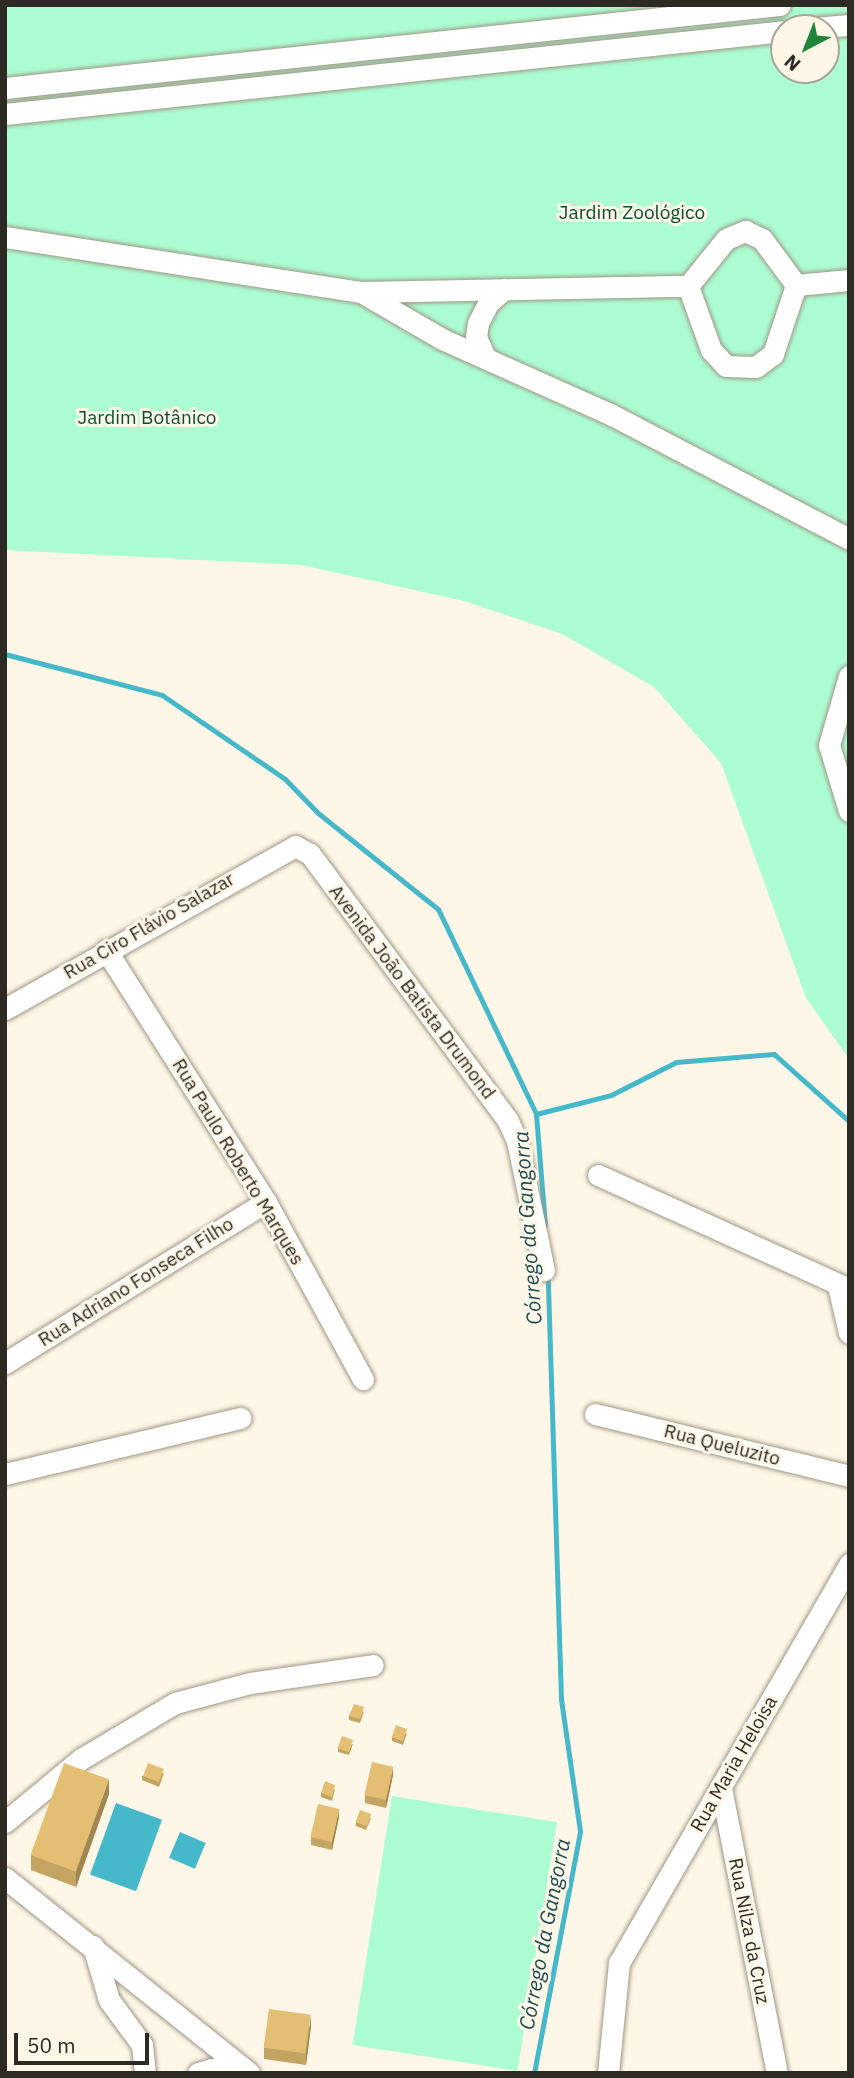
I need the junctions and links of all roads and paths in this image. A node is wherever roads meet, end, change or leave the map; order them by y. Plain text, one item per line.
1 (779, 5) edge
2 (770, 32) edge
3 (5, 88) edge
4 (5, 114) edge
5 (5, 237) edge
6 (849, 280) edge
7 (796, 285) junction
8 (688, 286) junction
9 (504, 289) junction
10 (361, 292) junction
11 (485, 357) junction
12 (849, 540) edge
13 (849, 676) edge
14 (849, 811) edge
15 (295, 846) joint
16 (106, 950) junction
17 (5, 1009) edge
18 (598, 1175) dead end
19 (266, 1202) junction
20 (544, 1270) dead end
21 (843, 1287) edge
22 (849, 1333) edge
23 (5, 1363) edge
24 (363, 1379) dead end
25 (594, 1414) dead end
26 (240, 1418) dead end
27 (5, 1474) edge
28 (849, 1476) edge
29 (849, 1564) edge
30 (373, 1665) dead end
31 (720, 1788) junction
32 (5, 1822) edge
33 (5, 1878) edge
34 (93, 1946) junction
35 (145, 2073) edge
36 (198, 2073) edge
37 (227, 2073) edge
38 (249, 2073) edge
39 (608, 2073) edge
40 (777, 2073) edge

1 - 3 street
2 - 4 street
5 - 10 street
6 - 7 street
7 - 8 street
7 - 8 street
8 - 9 street
9 - 10 street
9 - 11 street
10 - 11 street
11 - 12 street
13 - 14 street
15 - 16 street, Rua Ciro Flávio Salazar
15 - 20 street, Avenida João Batista Drumond
16 - 17 street, Rua Ciro Flávio Salazar
16 - 19 street, Rua Paulo Roberto Marques
18 - 21 street
19 - 23 street, Rua Adriano Fonseca Filho
19 - 24 street, Rua Paulo Roberto Marques
21 - 22 street
25 - 28 street, Rua Queluzito
26 - 27 street
29 - 31 street, Rua Maria Heloisa
30 - 32 street
31 - 39 street, Rua Maria Heloisa
31 - 40 street, Rua Nilza da Cruz
33 - 34 street
34 - 35 street
34 - 38 street
36 - 37 street

